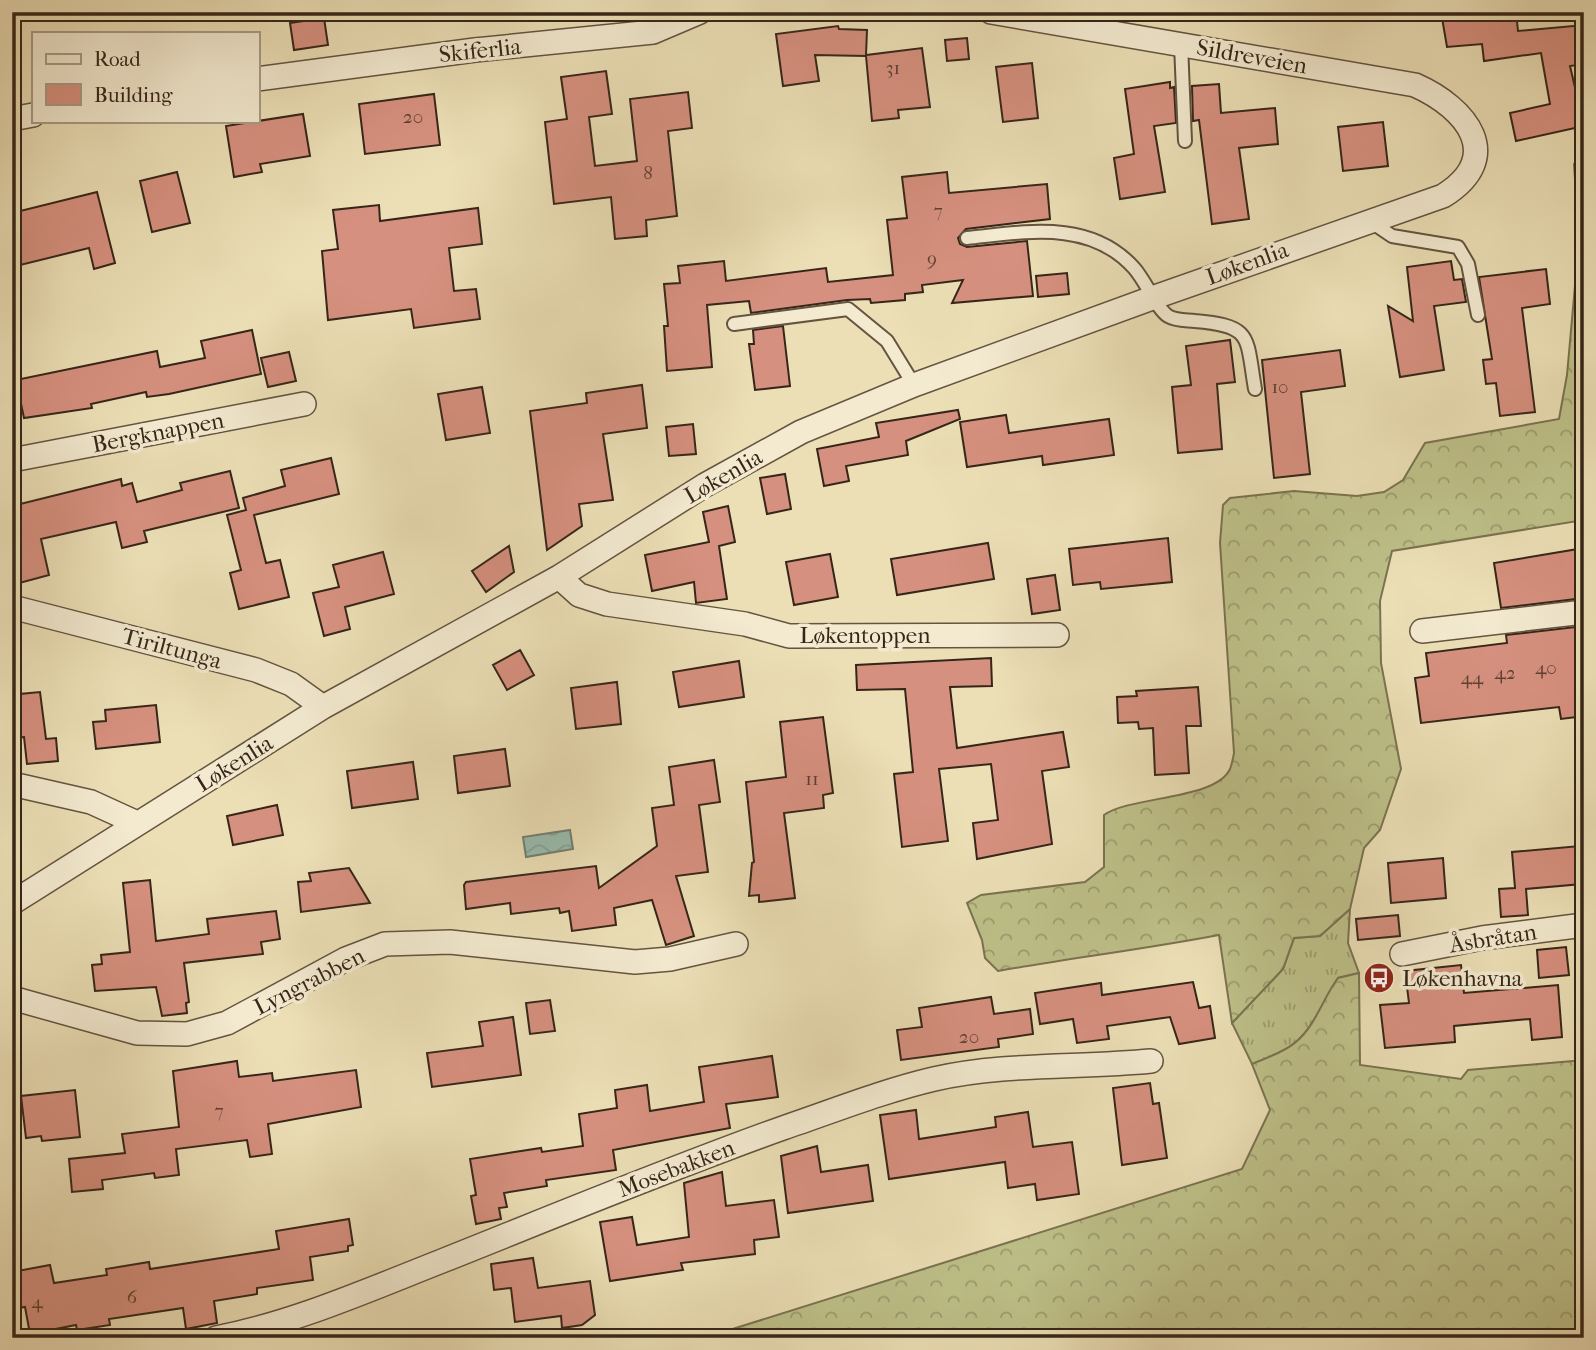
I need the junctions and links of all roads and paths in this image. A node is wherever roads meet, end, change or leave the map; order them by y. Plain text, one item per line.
1 (701, 12) edge
2 (991, 12) edge
3 (1181, 44) junction
4 (259, 79) edge
5 (32, 115) edge
6 (12, 119) edge
7 (1185, 141) dead end
8 (1476, 154) joint
9 (1370, 221) junction
10 (967, 238) dead end
11 (1155, 296) junction
12 (1478, 315) dead end
13 (734, 324) dead end
14 (914, 385) junction
15 (1255, 389) dead end
16 (304, 404) dead end
17 (12, 460) edge
18 (559, 576) junction
19 (12, 607) edge
20 (1584, 612) edge
21 (1422, 631) dead end
22 (1057, 635) dead end
23 (323, 707) junction
24 (12, 784) edge
25 (137, 823) junction
26 (12, 903) edge
27 (1584, 925) edge
28 (736, 944) dead end
29 (1402, 954) dead end
30 (12, 999) edge
31 (1151, 1061) dead end
32 (216, 1338) edge

1 - 4 street, Skiferlia
2 - 3 street, Sildreveien
3 - 7 lane
3 - 8 street, Sildreveien
5 - 6 street
8 - 9 street, Løkenlia
9 - 11 street, Løkenlia
9 - 12 lane
10 - 11 lane
11 - 14 street, Løkenlia
11 - 15 lane
13 - 14 lane
14 - 18 street, Løkenlia
16 - 17 street, Bergknappen
18 - 22 street, Løkentoppen
18 - 23 street, Løkenlia
19 - 23 street, Tiriltunga
20 - 21 street
23 - 25 street, Løkenlia
24 - 25 street
25 - 26 street, Løkenlia
27 - 29 street, Åsbråtan
28 - 30 street, Lyngrabben
31 - 32 street, Mosebakken

